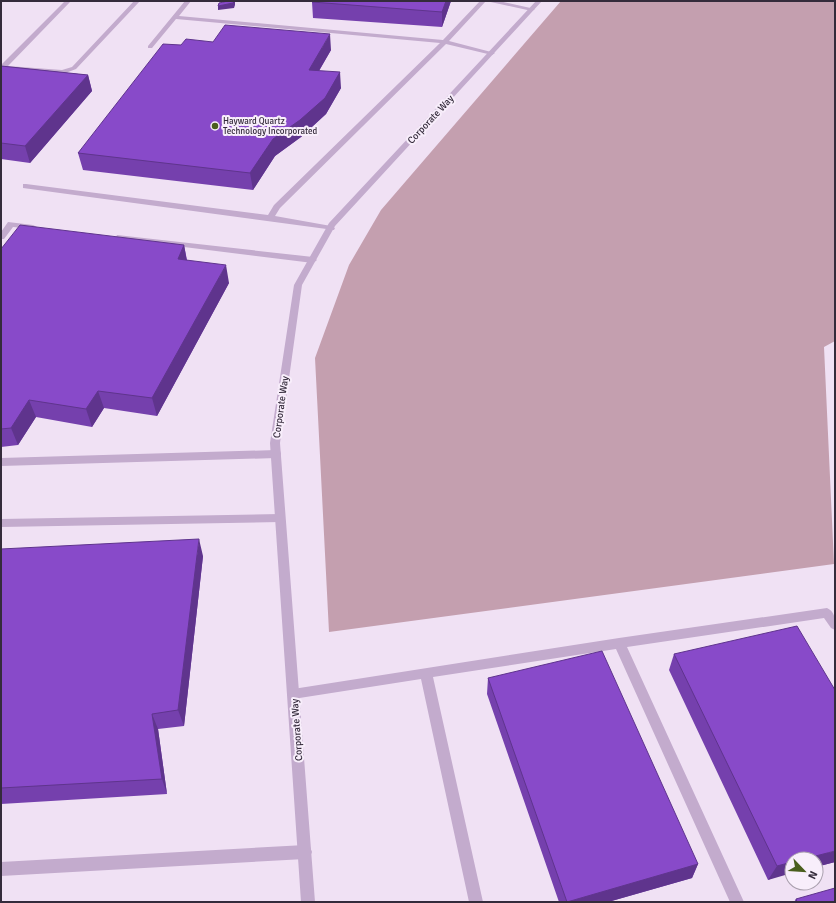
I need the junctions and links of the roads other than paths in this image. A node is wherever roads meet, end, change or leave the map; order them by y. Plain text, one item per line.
1 (68, 1) edge
2 (136, 1) edge
3 (188, 1) edge
4 (483, 1) edge
5 (489, 1) edge
6 (539, 1) edge
7 (532, 9) junction
8 (175, 17) junction
9 (445, 42) junction
10 (150, 47) dead end
11 (492, 53) junction
12 (2, 67) edge
13 (26, 186) dead end
14 (270, 218) junction
15 (43, 228) edge
16 (331, 228) junction
17 (114, 236) edge
18 (1, 237) edge
19 (313, 260) junction
20 (276, 454) junction
21 (1, 462) edge
22 (280, 518) junction
23 (1, 523) edge
24 (835, 625) edge
25 (619, 643) junction
26 (426, 673) junction
27 (293, 694) junction
28 (305, 852) junction
29 (1, 869) edge
30 (308, 902) edge
31 (476, 902) edge
32 (737, 902) edge

1 - 12 street
2 - 12 street
3 - 8 street
4 - 9 street
5 - 7 street
6 - 7 street, Corporate Way
7 - 11 street, Corporate Way
8 - 9 street
8 - 10 street
9 - 11 street
9 - 14 street
11 - 16 street, Corporate Way
13 - 14 street
14 - 16 street
15 - 18 street
16 - 19 street, Corporate Way
17 - 19 street
19 - 20 street, Corporate Way
20 - 21 street
20 - 22 street, Corporate Way
22 - 23 street
22 - 27 street, Corporate Way
24 - 25 street
25 - 26 street
25 - 32 street
26 - 27 street
26 - 31 street
27 - 28 street, Corporate Way
28 - 29 street
28 - 30 street, Corporate Way

